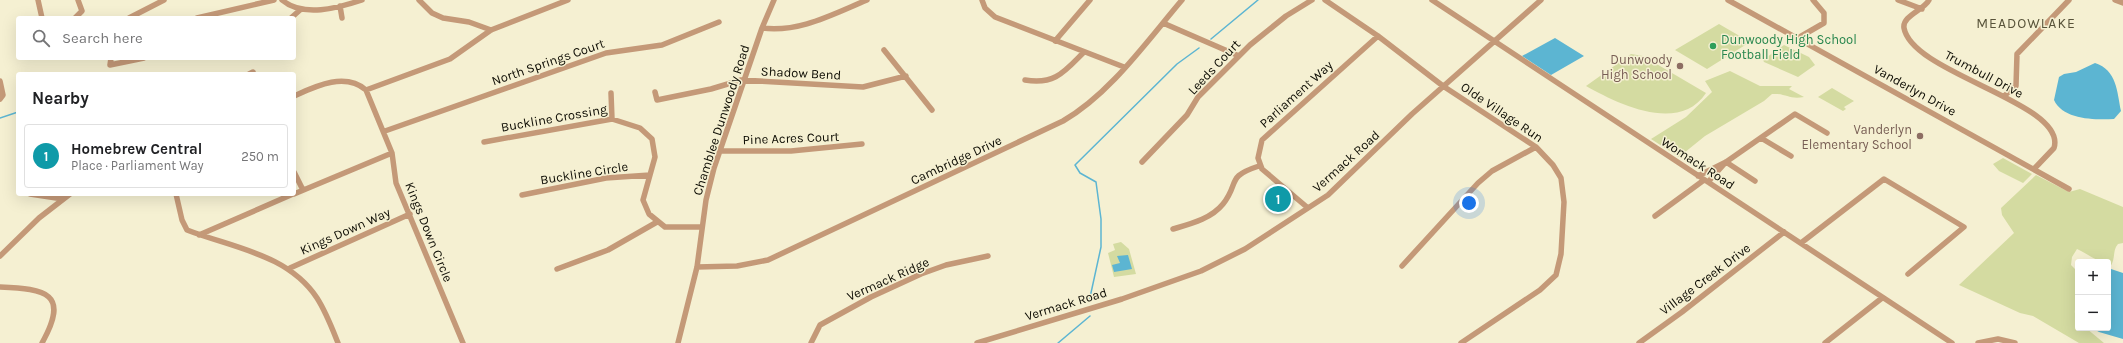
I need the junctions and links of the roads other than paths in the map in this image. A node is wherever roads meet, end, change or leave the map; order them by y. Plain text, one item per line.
1 (38, 0) edge
2 (78, 0) edge
3 (164, 0) edge
4 (274, 0) edge
5 (282, 0) edge
6 (362, 0) edge
7 (419, 0) edge
8 (568, 0) edge
9 (774, 0) edge
10 (867, 0) edge
11 (982, 0) edge
12 (1090, 0) edge
13 (1182, 0) edge
14 (1312, 0) edge
15 (1325, 0) edge
16 (1432, 0) edge
17 (1541, 0) edge
18 (1728, 0) edge
19 (1813, 0) edge
20 (1898, 0) edge
21 (1929, 0) edge
22 (2070, 0) edge
23 (2115, 0) edge
24 (2123, 3) edge
25 (340, 6) junction
26 (1922, 9) junction
27 (300, 10) junction
28 (42, 16) edge
29 (77, 16) edge
30 (133, 16) edge
31 (206, 16) edge
32 (293, 16) edge
33 (342, 18) dead end
34 (719, 22) dead end
35 (1163, 23) junction
36 (762, 28) junction
37 (491, 30) junction
38 (1378, 36) junction
39 (1798, 38) junction
40 (1055, 41) junction
41 (1495, 42) junction
42 (884, 50) dead end
43 (1084, 52) junction
44 (1239, 56) junction
45 (111, 60) edge
46 (134, 60) edge
47 (1124, 67) junction
48 (906, 76) junction
49 (744, 80) junction
50 (1025, 80) dead end
51 (0, 81) edge
52 (1443, 86) junction
53 (366, 90) junction
54 (655, 92) dead end
55 (611, 93) dead end
56 (296, 95) edge
57 (2004, 96) junction
58 (0, 99) edge
59 (932, 110) dead end
60 (612, 119) junction
61 (385, 131) junction
62 (1826, 133) dead end
63 (1761, 138) junction
64 (484, 142) dead end
65 (862, 144) dead end
66 (1536, 147) junction
67 (721, 151) junction
68 (392, 153) junction
69 (1791, 156) dead end
70 (1142, 162) dead end
71 (1726, 162) junction
72 (1259, 166) junction
73 (2034, 169) junction
74 (1706, 173) junction
75 (650, 175) junction
76 (296, 176) edge
77 (1698, 176) junction
78 (1712, 176) junction
79 (1706, 181) junction
80 (1755, 181) dead end
81 (2069, 189) dead end
82 (303, 190) junction
83 (296, 193) edge
84 (522, 195) dead end
85 (43, 196) edge
86 (67, 196) edge
87 (176, 196) edge
88 (289, 196) edge
89 (63, 199) junction
90 (1308, 208) junction
91 (410, 214) junction
92 (1655, 216) dead end
93 (657, 222) junction
94 (702, 227) junction
95 (1173, 229) dead end
96 (1784, 232) junction
97 (199, 235) junction
98 (1801, 243) junction
99 (0, 256) edge
100 (988, 256) dead end
101 (1402, 266) dead end
102 (697, 267) junction
103 (290, 268) junction
104 (557, 269) dead end
105 (1908, 274) dead end
106 (0, 287) edge
107 (1882, 298) junction
108 (42, 343) edge
109 (338, 343) edge
110 (463, 343) edge
111 (678, 343) edge
112 (811, 343) edge
113 (976, 343) edge
114 (1461, 343) edge
115 (1639, 343) edge
116 (1825, 343) edge
117 (1952, 343) edge
118 (1978, 343) edge
119 (2015, 343) edge

1 - 28 street
2 - 29 street
3 - 30 street
4 - 31 street
5 - 27 street
6 - 25 street
7 - 37 street
8 - 37 street
9 - 36 street, Chamblee Dunwoody Road
10 - 36 street
11 - 40 street
12 - 40 street
13 - 35 street, Cambridge Drive
14 - 44 street, Leeds Court
15 - 38 street, Olde Village Run
16 - 41 street, Womack Road
17 - 41 street, Vermack Road
18 - 39 street, Vanderlyn Drive
19 - 39 street
20 - 26 street
21 - 26 street, Trumbull Drive
22 - 57 street
23 - 24 street
25 - 27 street
25 - 33 street
26 - 57 street, Trumbull Drive
27 - 32 street
34 - 61 street, North Springs Court
35 - 44 street
35 - 47 street, Cambridge Drive
36 - 49 street, Chamblee Dunwoody Road
37 - 53 street
38 - 52 street, Olde Village Run
38 - 72 street, Parliament Way
39 - 73 street, Vanderlyn Drive
40 - 43 street
41 - 52 street, Vermack Road
41 - 77 street, Womack Road
42 - 48 street
43 - 47 street
43 - 50 street
44 - 70 street, Leeds Court
45 - 46 street
47 - 102 street, Cambridge Drive
48 - 49 street, Shadow Bend
48 - 59 street
49 - 54 street, Shadow Bend
49 - 67 street, Chamblee Dunwoody Road
51 - 58 street
52 - 66 street, Olde Village Run
52 - 90 street, Vermack Road
53 - 56 street
53 - 61 street, Kings Down Circle
55 - 60 street
57 - 73 street, Trumbull Drive
60 - 64 street, Buckline Crossing
60 - 75 street, Buckline Crossing
61 - 68 street, Kings Down Circle
62 - 63 street
63 - 69 street
63 - 71 street
65 - 67 street, Pine Acres Court
66 - 101 street
66 - 114 street, Olde Village Run
67 - 94 street, Chamblee Dunwoody Road
68 - 82 street
68 - 91 street, Kings Down Circle
71 - 74 street
71 - 78 street
71 - 80 street
72 - 90 street
72 - 95 street
73 - 81 street, Vanderlyn Drive
74 - 77 street
74 - 78 street
75 - 84 street, Buckline Circle
75 - 93 street, Buckline Crossing
76 - 82 street
77 - 79 street, Womack Road
78 - 79 street
79 - 92 street
79 - 96 street, Womack Road
82 - 83 street
85 - 89 street
86 - 89 street
87 - 97 street
88 - 97 street
89 - 99 street
90 - 113 street, Vermack Road
91 - 103 street, Kings Down Way
91 - 110 street, Kings Down Circle
93 - 94 street
93 - 104 street
94 - 102 street, Chamblee Dunwoody Road
96 - 98 street, Womack Road
96 - 115 street, Village Creek Drive
97 - 103 street
98 - 105 street
98 - 107 street, Womack Road
100 - 112 street, Vermack Ridge
102 - 111 street, Chamblee Dunwoody Road
103 - 109 street
106 - 108 street
107 - 116 street
107 - 117 street, Womack Road
118 - 119 street

